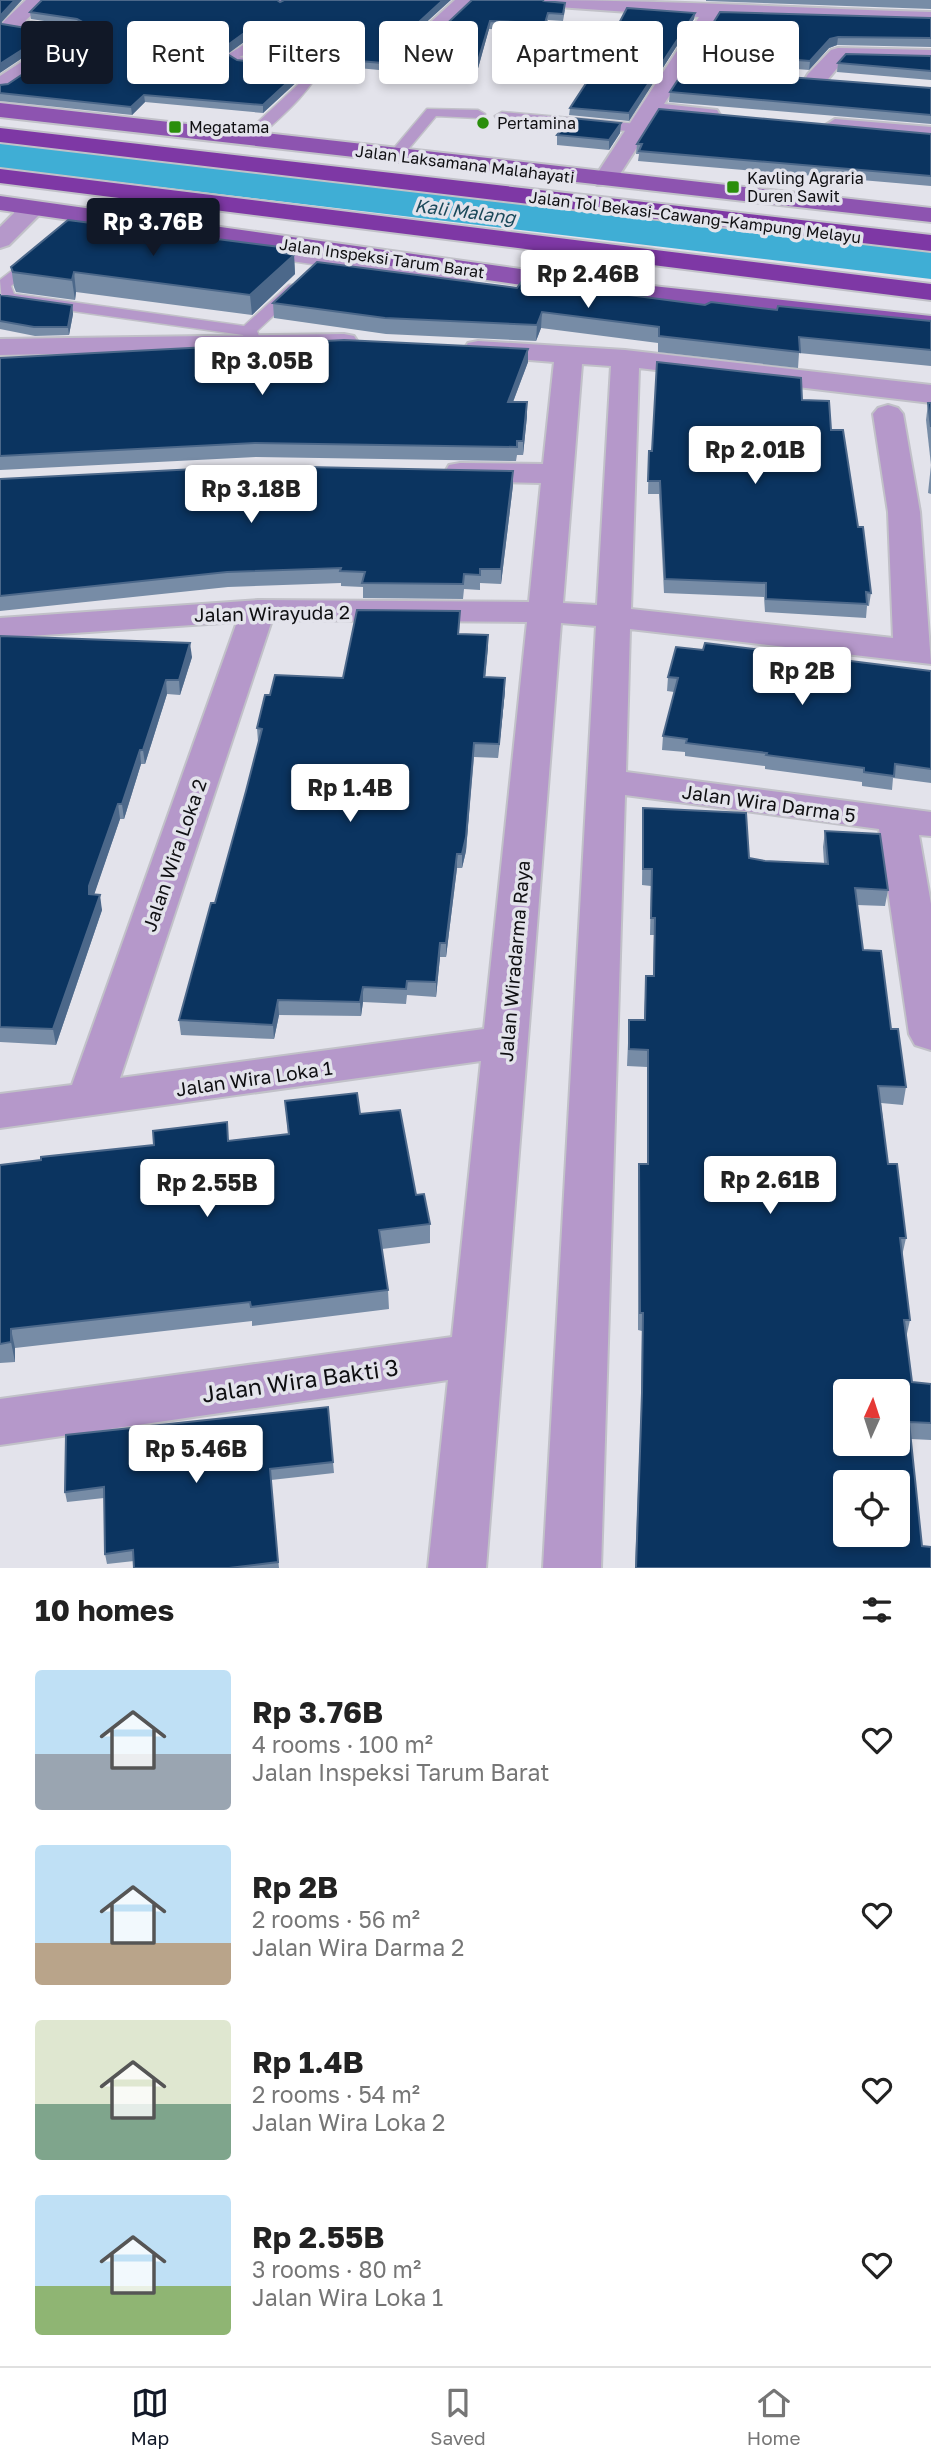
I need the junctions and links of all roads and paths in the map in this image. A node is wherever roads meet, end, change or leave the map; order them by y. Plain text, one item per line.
1 (37, 0) edge
2 (466, 0) edge
3 (544, 0) edge
4 (712, 12) junction
5 (931, 18) edge
6 (443, 21) edge
7 (707, 21) edge
8 (931, 56) edge
9 (677, 70) edge
10 (312, 77) joint
11 (799, 78) edge
12 (816, 79) junction
13 (842, 81) edge
14 (307, 84) edge
15 (0, 85) edge
16 (0, 110) edge
17 (478, 114) dead end
18 (502, 116) dead end
19 (737, 117) edge
20 (644, 119) junction
21 (0, 122) edge
22 (820, 124) edge
23 (931, 134) edge
24 (0, 135) edge
25 (248, 139) junction
26 (395, 156) junction
27 (0, 176) edge
28 (605, 180) junction
29 (8, 204) edge
30 (931, 215) edge
31 (931, 229) edge
32 (86, 232) edge
33 (0, 240) edge
34 (931, 243) edge
35 (45, 250) edge
36 (324, 250) junction
37 (931, 292) edge
38 (704, 313) edge
39 (931, 313) edge
40 (931, 324) edge
41 (251, 337) junction
42 (375, 344) edge
43 (0, 347) edge
44 (458, 348) edge
45 (569, 353) junction
46 (625, 358) junction
47 (931, 394) edge
48 (888, 414) dead end
49 (433, 472) edge
50 (558, 474) junction
51 (918, 513) edge
52 (258, 610) junction
53 (545, 612) junction
54 (614, 617) junction
55 (0, 628) edge
56 (921, 652) edge
57 (607, 781) junction
58 (914, 822) edge
59 (931, 1034) edge
60 (507, 1042) junction
61 (89, 1101) junction
62 (0, 1111) edge
63 (475, 1355) junction
64 (0, 1422) edge
65 (457, 1568) edge
66 (572, 1568) edge

1 - 15 street
2 - 6 street
3 - 4 street
4 - 5 street
4 - 7 street
8 - 12 street
9 - 20 street
10 - 10 lane
11 - 12 street
12 - 13 street
14 - 25 lane
16 - 25 main road, Jalan Laksamana Malahayati
17 - 26 lane
18 - 20 lane
19 - 20 street
20 - 28 street
21 - 31 highway
22 - 23 street
24 - 34 highway, Jalan Tol Bekasi–Cawang–Kampung Melayu
25 - 26 main road, Jalan Laksamana Malahayati
26 - 28 main road, Jalan Laksamana Malahayati
27 - 37 highway
28 - 30 main road, Jalan Laksamana Malahayati
29 - 33 street
29 - 36 main road, Jalan Inspeksi Tarum Barat
32 - 36 lane
35 - 41 lane
36 - 38 lane
36 - 39 highway
36 - 40 main road, Jalan Inspeksi Tarum Barat
36 - 41 lane
41 - 42 street
41 - 43 street
44 - 45 street
45 - 46 street
45 - 50 street, Jalan Wiradarma Raya
46 - 47 street
46 - 54 street
48 - 51 street
49 - 50 street
50 - 53 street, Jalan Wiradarma Raya
51 - 56 street
52 - 53 street, Jalan Wirayuda 2
52 - 55 street, Jalan Wirayuda 2
52 - 61 street, Jalan Wira Loka 2
53 - 54 street, Jalan Wirayuda 2
53 - 60 street, Jalan Wiradarma Raya
54 - 56 street, Jalan Wirayuda 2
54 - 57 street
57 - 58 street, Jalan Wira Darma 5
57 - 66 street
58 - 59 street
60 - 61 street, Jalan Wira Loka 1
60 - 63 street, Jalan Wiradarma Raya
61 - 62 street, Jalan Wira Loka 1
63 - 64 street, Jalan Wira Bakti 3
63 - 65 street, Jalan Wiradarma Raya

